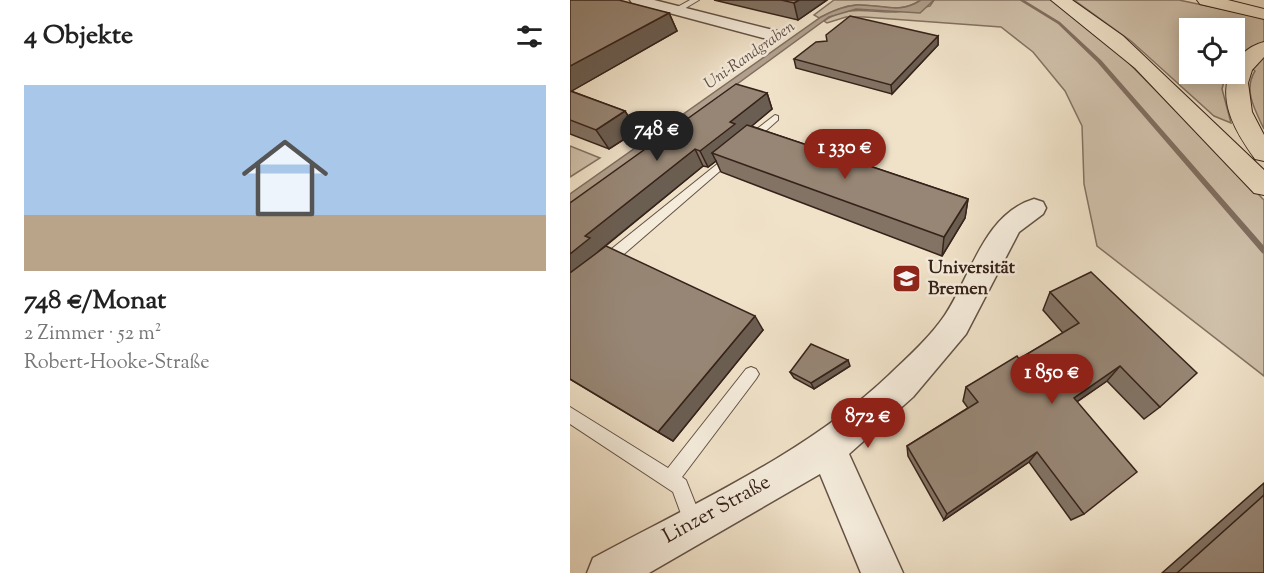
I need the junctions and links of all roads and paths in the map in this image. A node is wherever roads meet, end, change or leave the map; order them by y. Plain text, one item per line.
1 (637, 0) edge
2 (695, 0) edge
3 (1060, 0) edge
4 (1206, 0) edge
5 (1237, 0) edge
6 (1264, 6) edge
7 (676, 10) junction
8 (1264, 14) edge
9 (771, 34) dead end
10 (1264, 48) edge
11 (775, 118) dead end
12 (1264, 153) edge
13 (1264, 186) edge
14 (1034, 208) dead end
15 (595, 270) edge
16 (751, 374) dead end
17 (570, 415) edge
18 (828, 449) junction
19 (670, 480) junction
20 (694, 523) junction
21 (608, 573) edge
22 (882, 573) edge

1 - 7 street
2 - 7 lane
3 - 13 highway
4 - 8 highway
5 - 6 highway
7 - 9 street
10 - 12 highway
11 - 15 lane
14 - 18 street, Linzer Straße
16 - 19 lane
17 - 19 lane
18 - 20 street, Linzer Straße
18 - 22 street
19 - 20 lane
20 - 21 street, Linzer Straße

